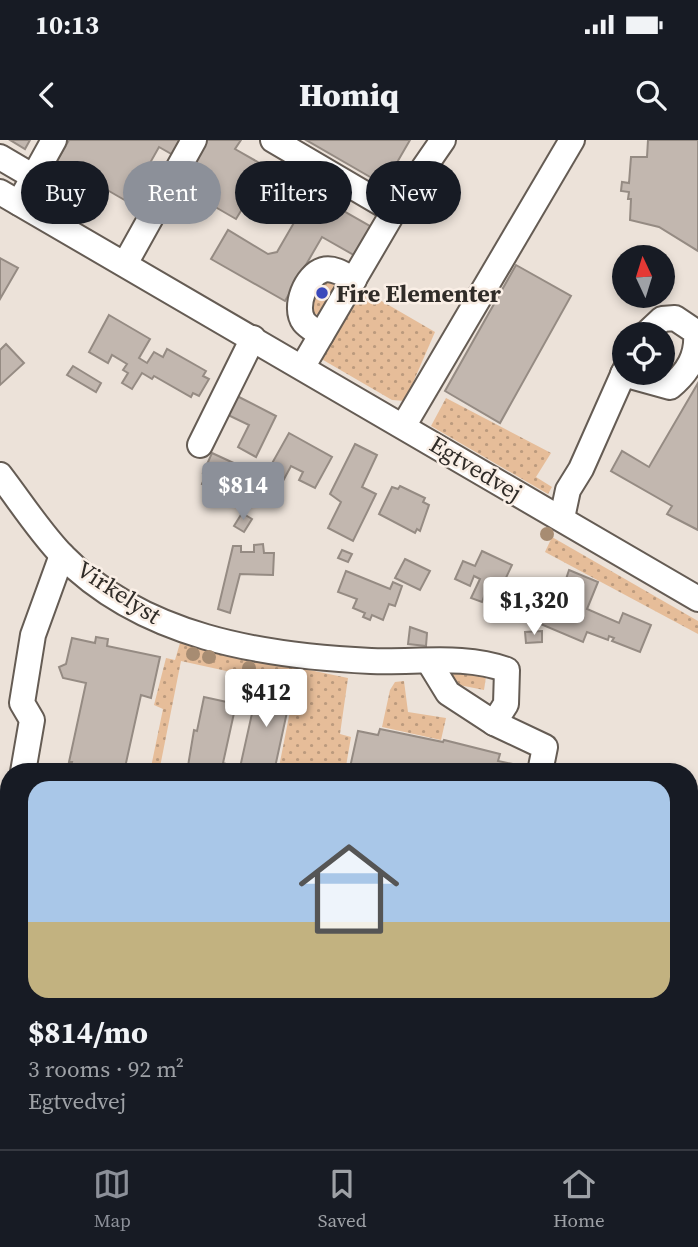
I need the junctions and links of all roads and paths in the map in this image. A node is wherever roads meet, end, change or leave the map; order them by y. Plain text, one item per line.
1 (54, 140) edge
2 (194, 140) edge
3 (273, 140) edge
4 (443, 140) edge
5 (568, 142) edge
6 (0, 157) edge
7 (43, 161) edge
8 (429, 161) edge
9 (21, 169) edge
10 (366, 195) edge
11 (10, 197) edge
12 (386, 224) edge
13 (125, 264) junction
14 (354, 279) junction
15 (659, 322) edge
16 (321, 335) junction
17 (253, 338) junction
18 (303, 366) junction
19 (675, 383) edge
20 (618, 385) edge
21 (404, 425) junction
22 (200, 445) dead end
23 (0, 475) edge
24 (562, 518) junction
25 (62, 555) junction
26 (698, 599) edge
27 (429, 662) junction
28 (494, 723) junction
29 (25, 763) edge
30 (542, 763) edge

1 - 7 street
2 - 13 street
3 - 10 street
4 - 8 street
5 - 21 street
6 - 9 street
11 - 13 street, Egtvedvej
12 - 14 street
13 - 17 street, Egtvedvej
14 - 16 street
14 - 16 street
15 - 19 street
16 - 18 street
17 - 18 street, Egtvedvej
17 - 22 street
18 - 21 street, Egtvedvej
20 - 24 street
21 - 24 street, Egtvedvej
23 - 25 street, Virkelyst
24 - 26 street, Egtvedvej
25 - 27 street, Virkelyst
25 - 29 street
27 - 28 street
27 - 28 street, Virkelyst
28 - 30 street

